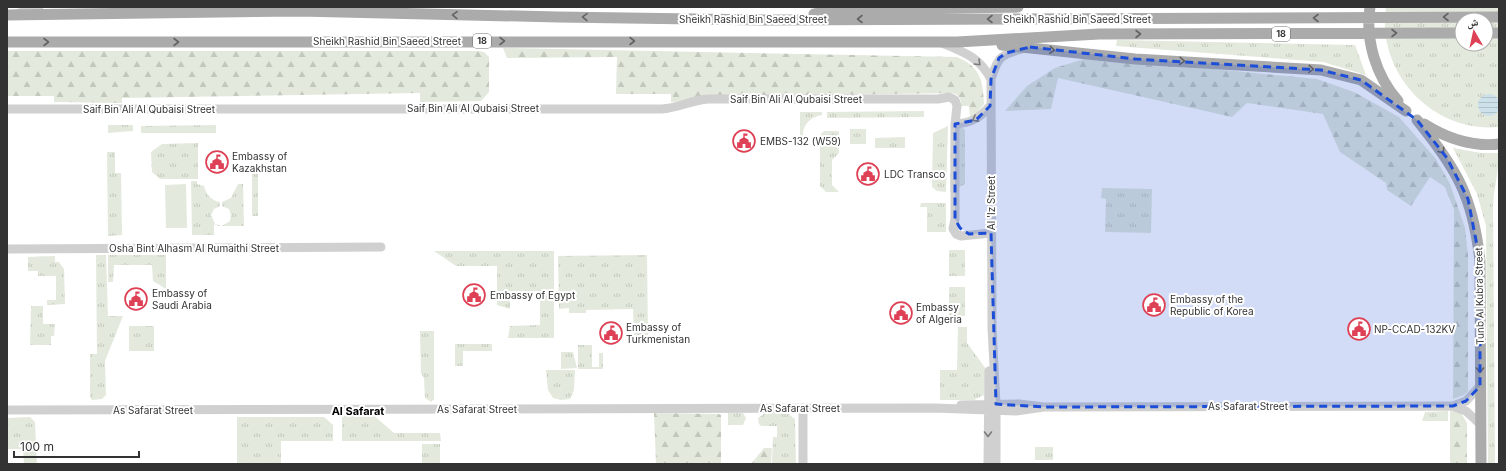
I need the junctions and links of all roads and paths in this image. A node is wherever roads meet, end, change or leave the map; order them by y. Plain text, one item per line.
1 (39, 7) edge
2 (488, 7) edge
3 (547, 7) edge
4 (1018, 7) edge
5 (1370, 7) edge
6 (296, 9) edge
7 (11, 15) edge
8 (470, 15) junction
9 (558, 17) junction
10 (1499, 17) edge
11 (764, 20) junction
12 (1454, 33) edge
13 (936, 40) junction
14 (7, 42) edge
15 (958, 42) junction
16 (1030, 47) junction
17 (991, 79) junction
18 (990, 106) junction
19 (7, 109) edge
20 (1406, 111) junction
21 (1417, 120) junction
22 (955, 124) junction
23 (1499, 144) edge
24 (991, 233) junction
25 (381, 247) dead end
26 (7, 249) edge
27 (1480, 386) junction
28 (1453, 406) junction
29 (992, 407) junction
30 (803, 408) junction
31 (7, 410) edge
32 (1481, 426) junction
33 (803, 464) edge
34 (988, 464) edge
35 (996, 464) edge
36 (1480, 464) edge

1 - 7 street
2 - 8 main road
3 - 9 main road
4 - 11 main road
5 - 20 main road
6 - 7 main road, Sheikh Rashid Bin Saeed Street / 18
8 -> 6 main road, Sheikh Rashid Bin Saeed Street / 18
8 - 9 main road, Sheikh Rashid Bin Saeed Street / 18
11 -> 9 main road, Sheikh Rashid Bin Saeed Street / 18
10 -> 11 main road, Sheikh Rashid Bin Saeed Street / 18
15 -> 12 main road, Sheikh Rashid Bin Saeed Street / 18
14 -> 13 main road, Sheikh Rashid Bin Saeed Street / 18
13 - 15 main road, Sheikh Rashid Bin Saeed Street / 18
13 -> 17 street
15 - 16 main road
16 - 17 street, Al 'Iz Street
16 -> 20 main road
17 - 18 street, Al 'Iz Street
18 -> 22 street
18 - 24 street, Al 'Iz Street
19 - 22 street, Saif Bin Ali Al Qubaisi Street
20 - 21 main road
21 - 23 main road
21 -> 27 main road, Tunb Al Kubra Street
22 - 24 street, Saif Bin Ali Al Qubaisi Street
24 - 29 street, Al 'Iz Street
25 - 26 street, Osha Bint Alhasm Al Rumaithi Street
27 - 28 street, As Safarat Street
27 - 32 main road, Tunb Al Kubra Street
28 - 29 street, As Safarat Street
28 - 32 street, As Safarat Street
29 - 30 street, As Safarat Street
29 -> 34 street, Al 'Iz Street
29 - 35 street, Al 'Iz Street
30 - 31 street, As Safarat Street
30 - 33 street
32 - 36 main road, Tunb Al Kubra Street

